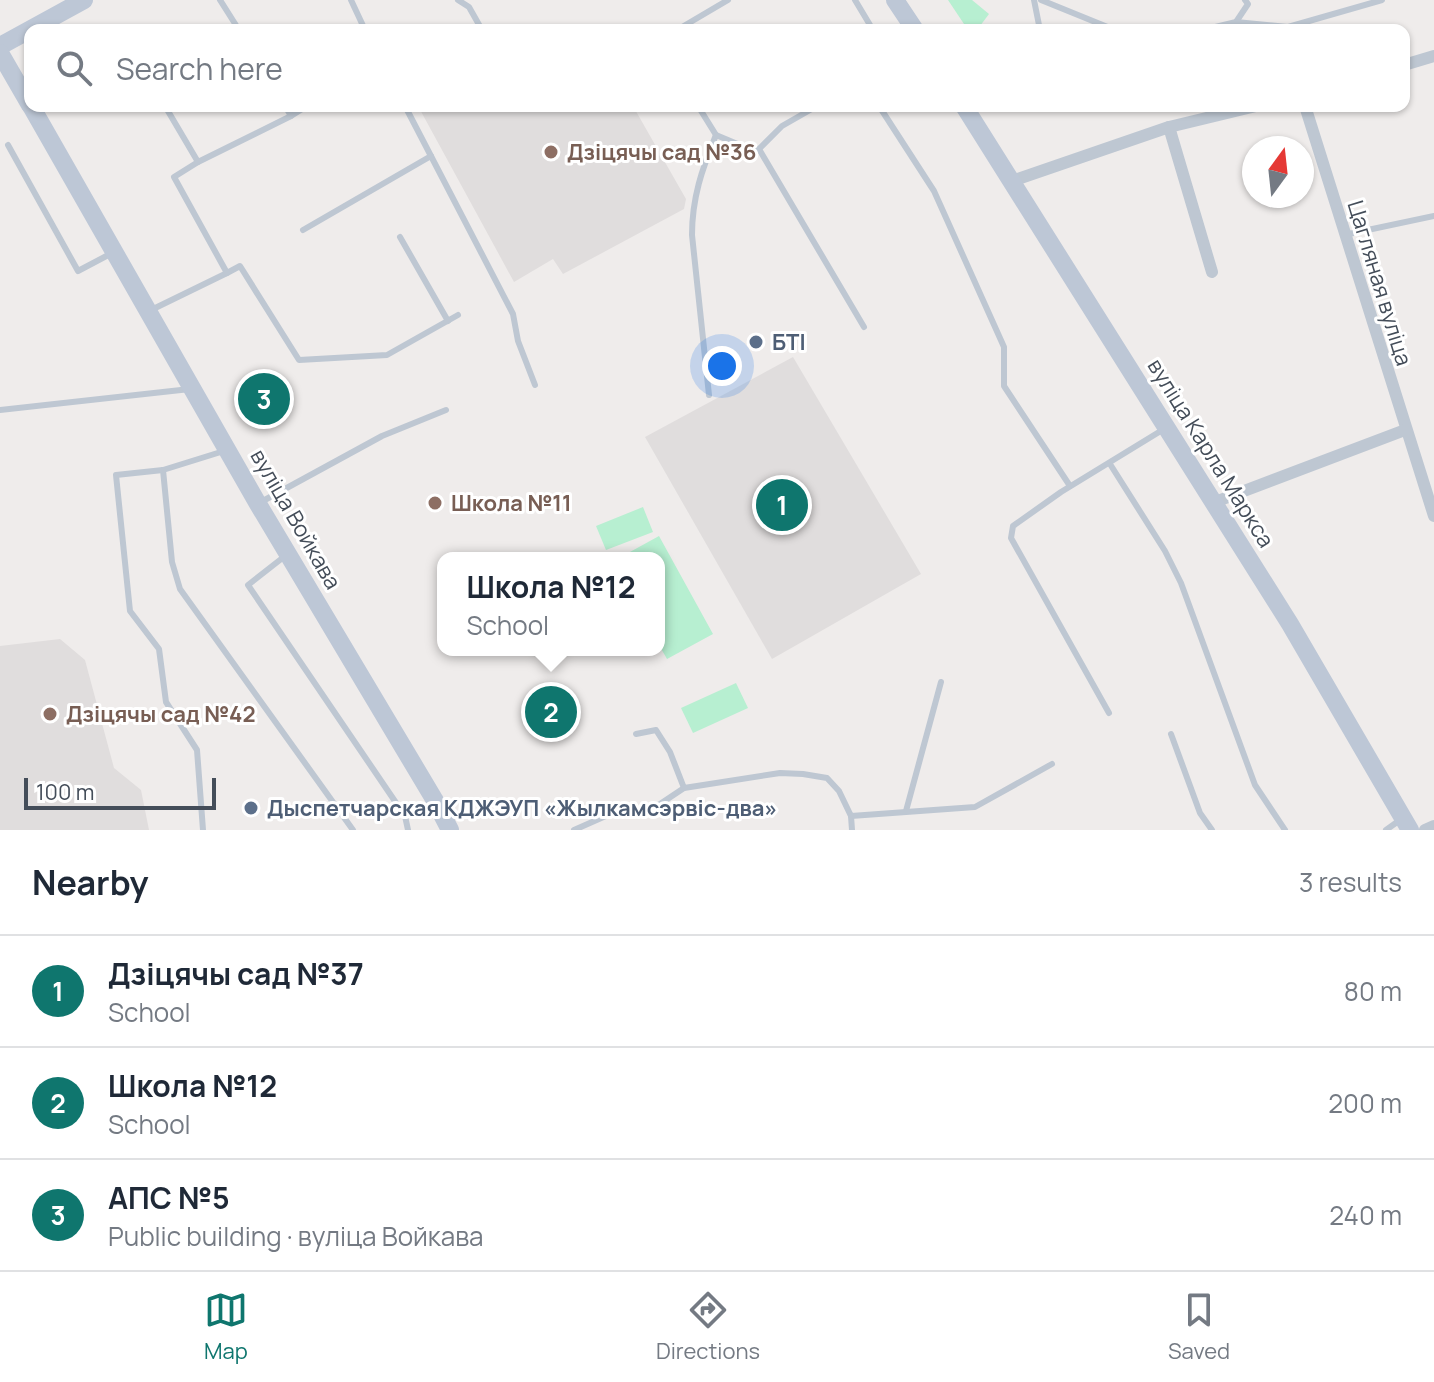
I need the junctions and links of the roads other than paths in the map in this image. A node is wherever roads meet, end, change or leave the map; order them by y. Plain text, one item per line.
1 (84, 0) edge
2 (220, 0) edge
3 (351, 0) edge
4 (728, 0) edge
5 (855, 0) edge
6 (895, 0) edge
7 (1034, 0) edge
8 (1041, 0) edge
9 (1245, 0) edge
10 (1382, 0) edge
11 (461, 1) edge
12 (1236, 22) junction
13 (40, 24) edge
14 (235, 24) edge
15 (362, 24) edge
16 (479, 24) edge
17 (687, 24) edge
18 (869, 24) edge
19 (911, 24) edge
20 (1039, 24) edge
21 (1100, 24) edge
22 (1228, 24) edge
23 (1254, 24) edge
24 (1302, 24) edge
25 (24, 33) edge
26 (0, 46) edge
27 (0, 53) edge
28 (1434, 56) edge
29 (1410, 63) edge
30 (24, 95) edge
31 (33, 112) edge
32 (169, 112) edge
33 (289, 112) edge
34 (297, 112) edge
35 (408, 112) edge
36 (702, 112) edge
37 (806, 112) edge
38 (883, 112) edge
39 (968, 112) edge
40 (1231, 112) edge
41 (1307, 112) edge
42 (291, 116) junction
43 (1169, 127) junction
44 (716, 135) junction
45 (8, 145) dead end
46 (759, 149) junction
47 (431, 156) junction
48 (198, 162) junction
49 (1012, 181) junction
50 (1434, 216) edge
51 (303, 230) dead end
52 (1344, 235) junction
53 (400, 237) dead end
54 (115, 252) junction
55 (1212, 272) dead end
56 (227, 273) junction
57 (149, 311) junction
58 (458, 315) dead end
59 (448, 321) junction
60 (864, 327) dead end
61 (535, 385) dead end
62 (193, 389) junction
63 (709, 395) dead end
64 (0, 410) edge
65 (446, 410) dead end
66 (1167, 427) junction
67 (1405, 430) junction
68 (228, 450) junction
69 (1110, 464) junction
70 (163, 470) junction
71 (1070, 486) junction
72 (1215, 502) junction
73 (258, 504) junction
74 (1434, 516) edge
75 (287, 554) junction
76 (941, 682) dead end
77 (1109, 713) dead end
78 (636, 734) dead end
79 (1171, 734) dead end
80 (1052, 764) dead end
81 (684, 788) junction
82 (906, 811) junction
83 (851, 816) junction
84 (1407, 824) edge
85 (1434, 826) edge
86 (203, 830) edge
87 (353, 830) edge
88 (408, 830) edge
89 (450, 830) edge
90 (574, 830) edge
91 (852, 830) edge
92 (1212, 830) edge
93 (1285, 830) edge
94 (1386, 830) edge
95 (1425, 830) edge

1 - 13 main road
2 - 14 lane
3 - 15 lane
4 - 17 lane
5 - 18 lane
6 - 19 main road
7 - 20 lane
8 - 21 lane
9 - 12 lane
10 - 24 lane
11 - 16 lane
12 - 22 lane
12 - 23 lane
25 - 26 main road
27 - 30 main road, вуліца Войкава
28 - 29 street
31 - 54 main road, вуліца Войкава
32 - 48 lane
33 - 42 lane
34 - 42 lane
35 - 47 lane
36 - 44 lane
37 - 46 lane
38 - 71 lane
39 - 49 main road, вуліца Карла Маркса
40 - 43 street
41 - 52 street, Цагляная вуліца
42 - 48 lane
43 - 49 street
43 - 55 street
44 - 46 lane
44 - 63 lane
45 - 54 lane
46 - 60 lane
47 - 51 lane
47 - 61 lane
48 - 56 lane
49 - 66 main road, вуліца Карла Маркса
50 - 52 lane
52 - 67 street, Цагляная вуліца
53 - 59 lane
54 - 57 main road, вуліца Войкава
56 - 57 lane
56 - 59 lane
57 - 62 main road, вуліца Войкава
58 - 59 lane
62 - 64 lane
62 - 68 main road, вуліца Войкава
65 - 73 lane
66 - 69 lane
66 - 72 main road, вуліца Карла Маркса
67 - 72 street
67 - 74 street, Цагляная вуліца
68 - 70 lane
68 - 73 main road, вуліца Войкава
69 - 71 lane
69 - 93 lane
70 - 86 lane
70 - 87 lane
71 - 77 lane
72 - 84 main road, вуліца Карла Маркса
73 - 75 main road, вуліца Войкава
75 - 88 lane
75 - 89 main road, вуліца Войкава
76 - 82 lane
78 - 81 lane
79 - 92 lane
80 - 82 lane
81 - 83 lane
81 - 90 lane
82 - 83 lane
83 - 91 lane
84 - 94 lane
85 - 95 street

